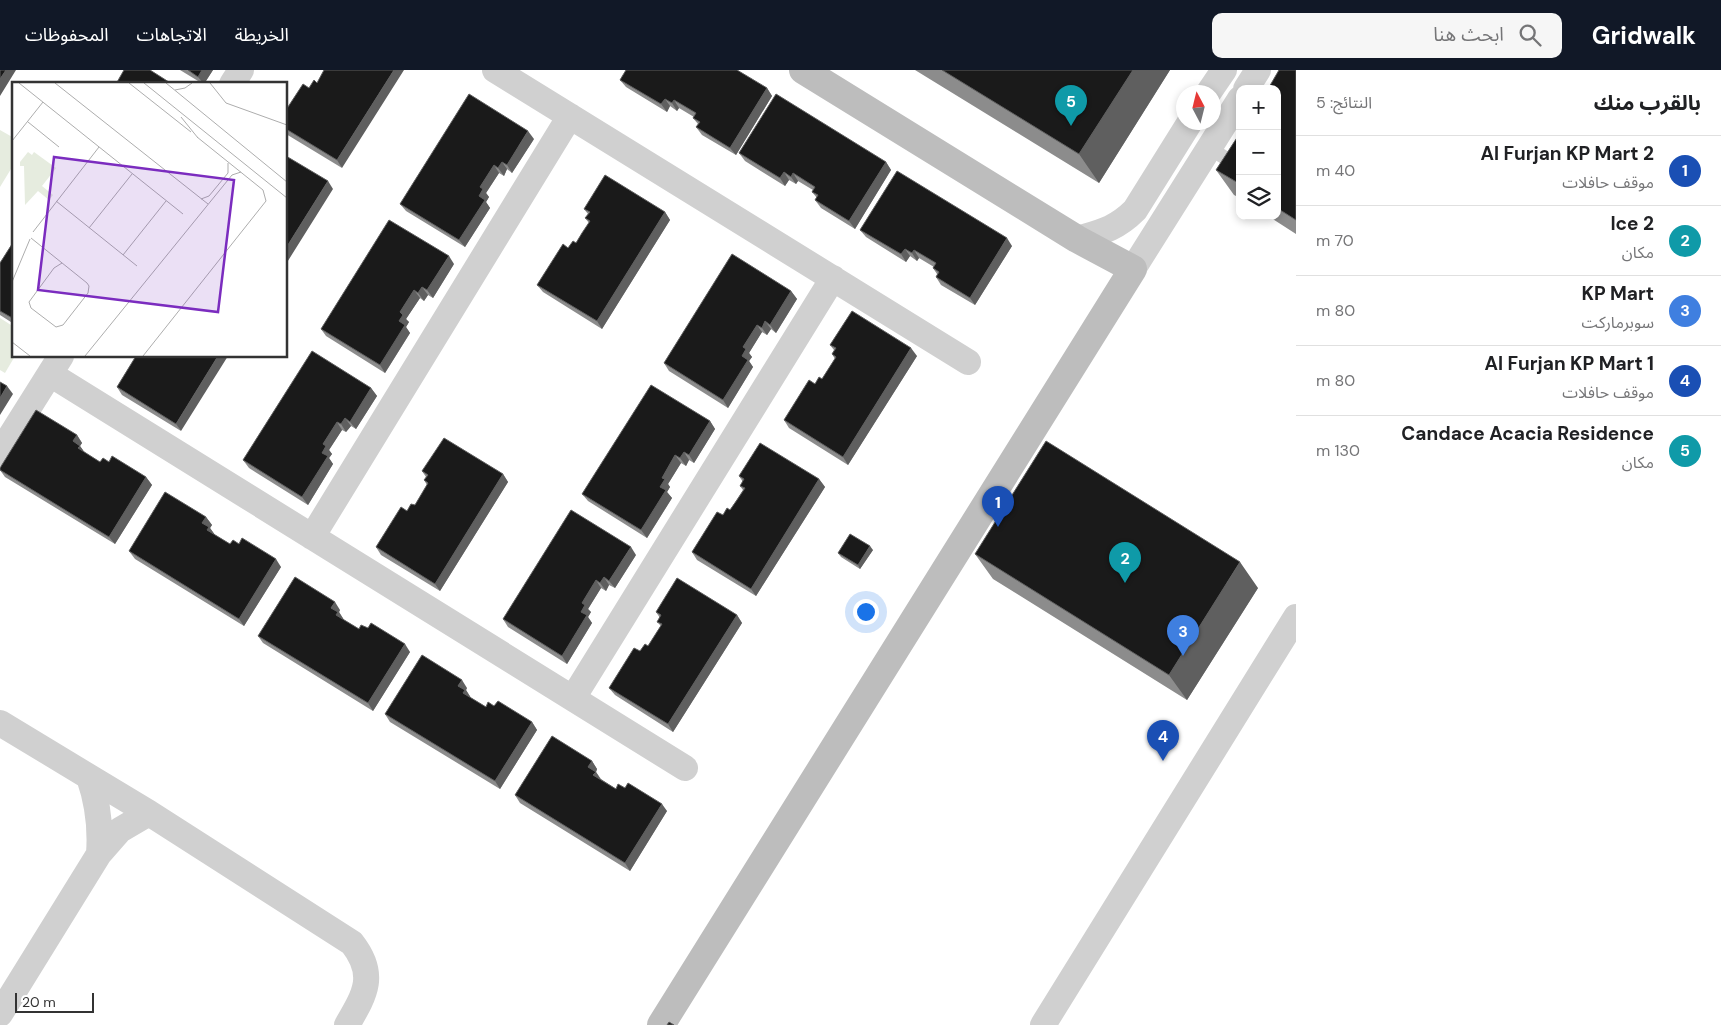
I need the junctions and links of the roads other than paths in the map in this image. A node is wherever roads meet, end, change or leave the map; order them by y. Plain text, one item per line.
1 (241, 70) edge
2 (495, 70) edge
3 (803, 70) edge
4 (1224, 70) edge
5 (1258, 70) edge
6 (233, 82) edge
7 (1214, 85) edge
8 (1249, 85) edge
9 (1236, 105) edge
10 (570, 116) junction
11 (1185, 130) edge
12 (1209, 148) junction
13 (1236, 165) edge
14 (1077, 239) junction
15 (1133, 270) junction
16 (833, 278) junction
17 (968, 362) dead end
18 (55, 365) edge
19 (0, 454) edge
20 (312, 537) junction
21 (1296, 617) edge
22 (573, 698) junction
23 (0, 723) edge
24 (685, 768) dead end
25 (90, 777) junction
26 (149, 813) junction
27 (99, 854) junction
28 (0, 1014) edge
29 (347, 1025) edge
30 (661, 1025) edge
31 (1043, 1025) edge

1 - 6 street
2 - 10 street
3 - 14 street
4 - 7 street
5 - 8 street
9 - 12 street
10 - 16 street
10 - 20 street
11 - 14 street
12 - 13 lane
12 - 15 street
14 - 15 street
15 - 30 street
16 - 17 street
16 - 22 street
18 - 19 street
18 - 20 street
20 - 22 street
21 - 31 street
22 - 24 street
23 - 25 street
25 - 26 street
25 - 27 street
26 - 27 street
26 - 29 street
27 - 28 street

